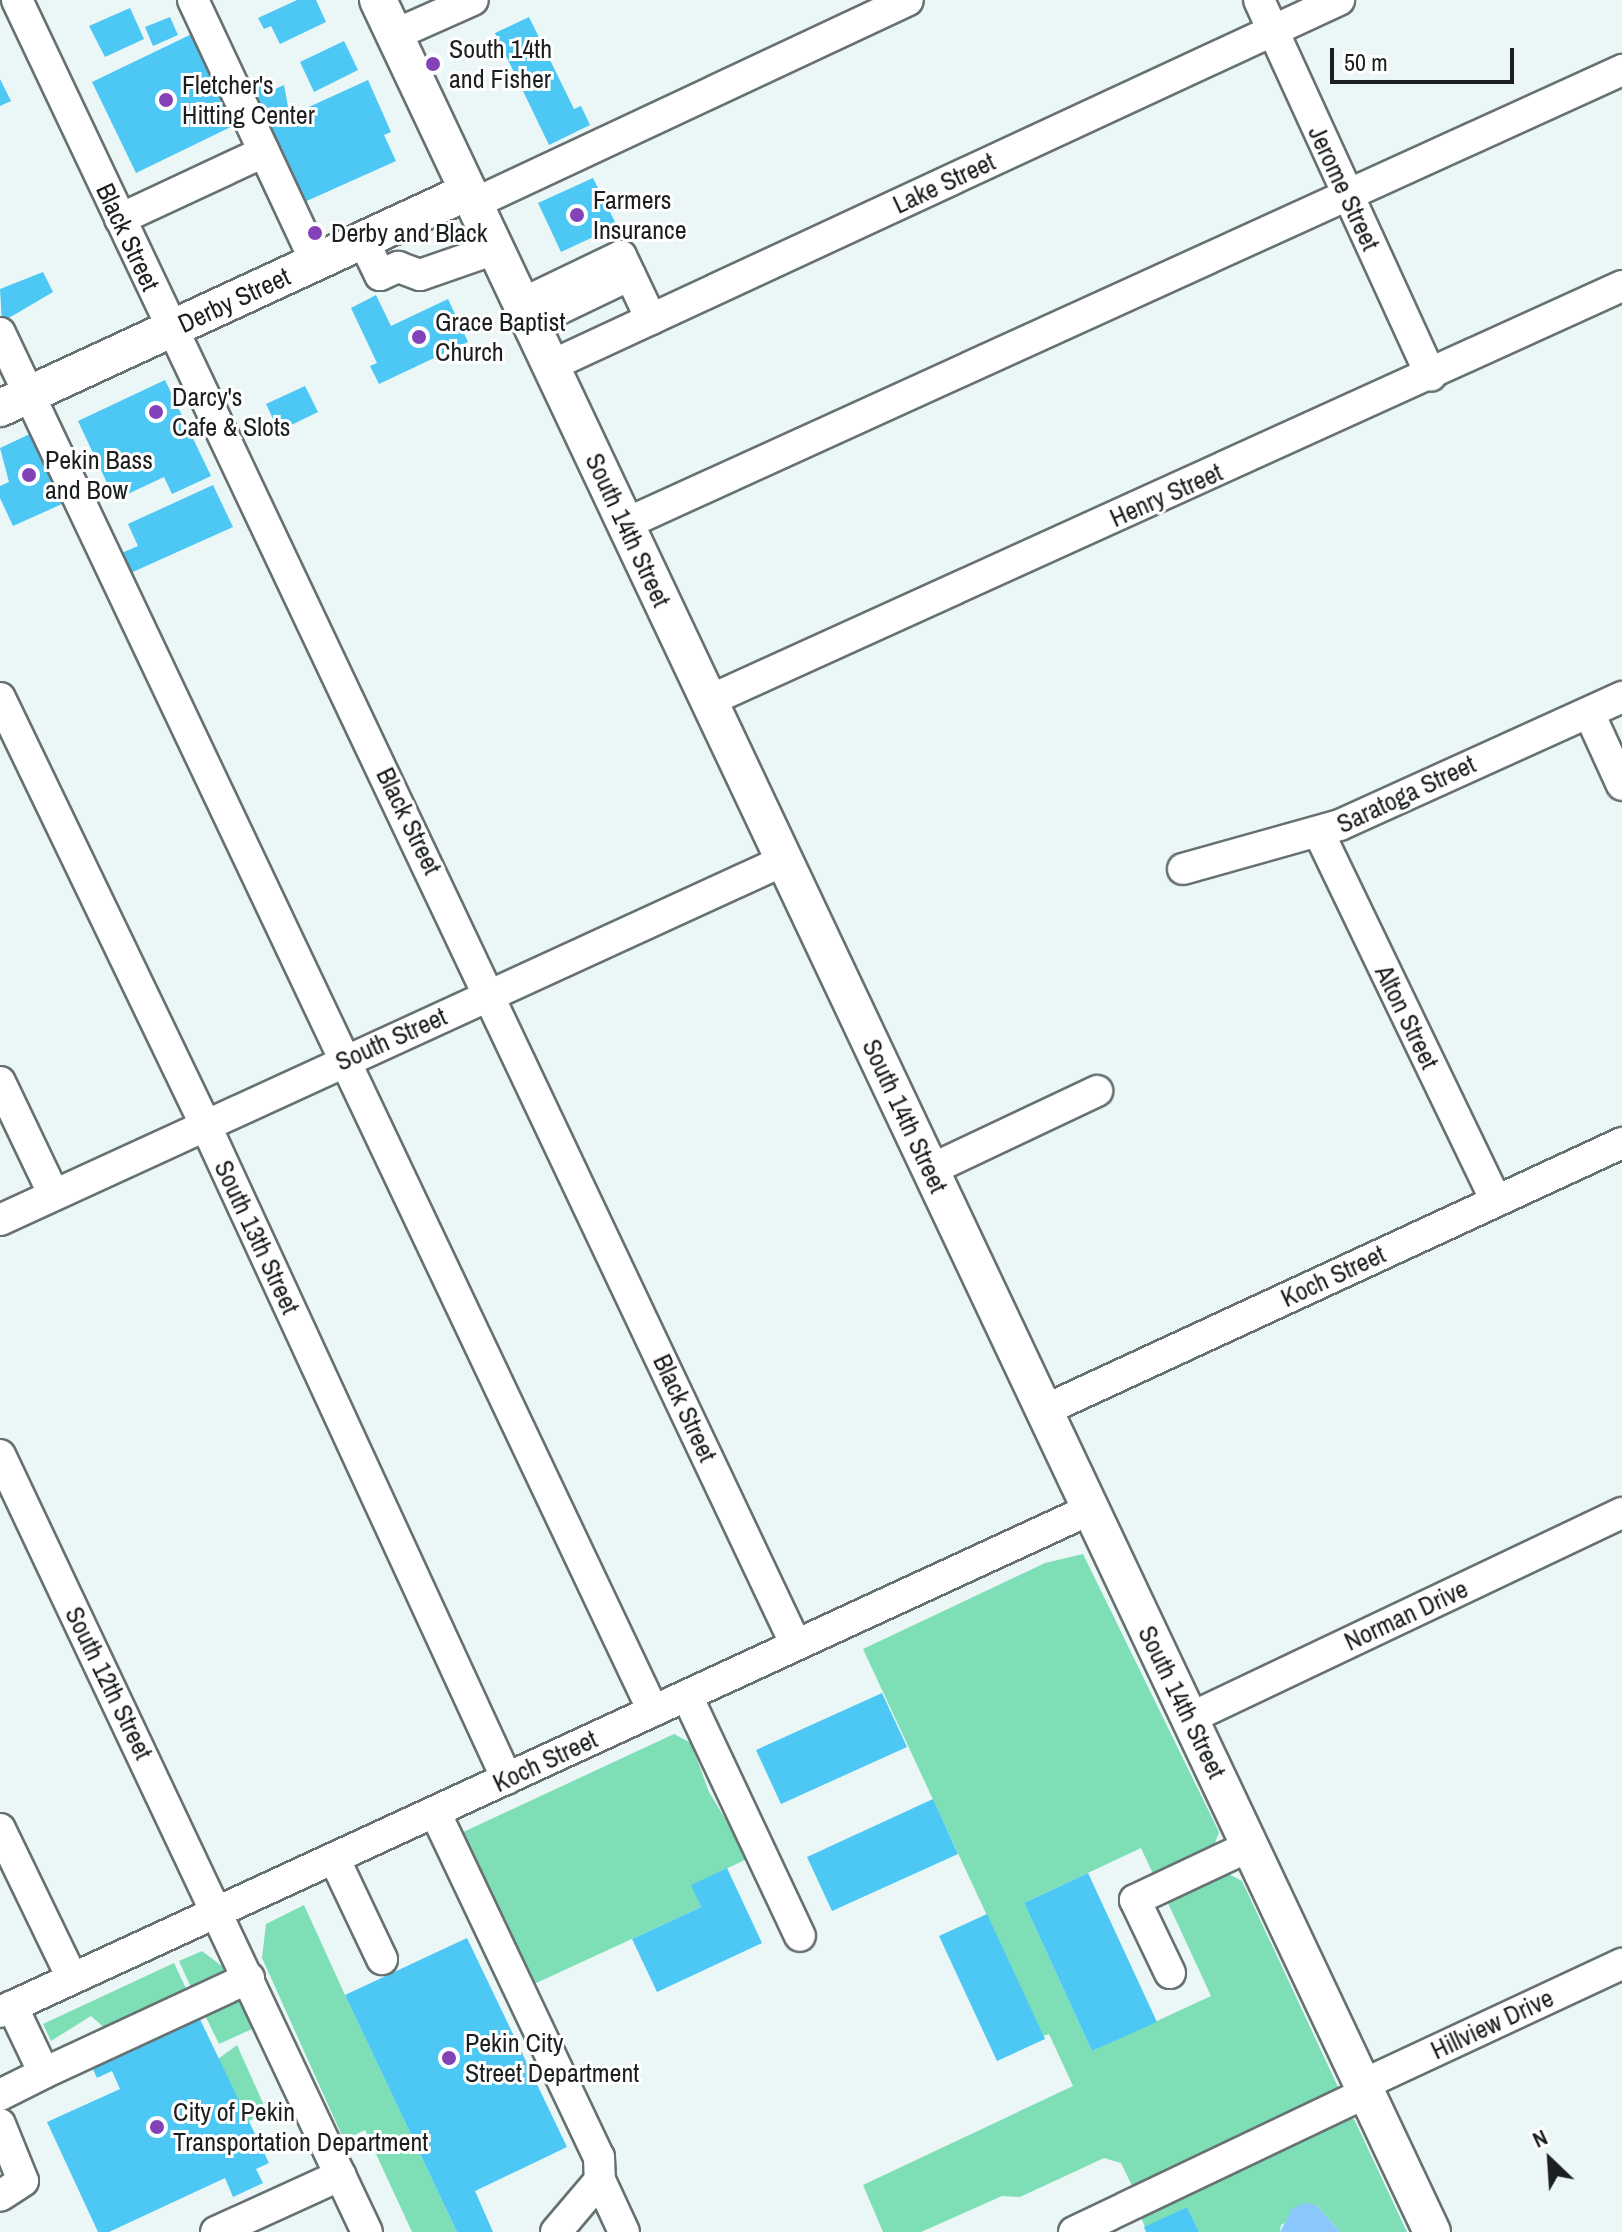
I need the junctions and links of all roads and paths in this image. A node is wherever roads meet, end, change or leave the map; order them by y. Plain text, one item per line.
1 (17, 0) edge
2 (193, 0) edge
3 (378, 0) edge
4 (473, 0) edge
5 (908, 0) edge
6 (1259, 0) edge
7 (1339, 0) edge
8 (1272, 30) junction
9 (394, 35) junction
10 (1622, 70) edge
11 (264, 152) junction
12 (1347, 195) junction
13 (470, 198) junction
14 (120, 219) junction
15 (363, 240) junction
16 (495, 249) junction
17 (316, 262) junction
18 (1622, 286) edge
19 (525, 314) junction
20 (651, 319) junction
21 (171, 329) junction
22 (0, 333) edge
23 (550, 366) junction
24 (1431, 375) junction
25 (14, 402) edge
26 (625, 524) junction
27 (1622, 697) edge
28 (0, 698) edge
29 (708, 701) junction
30 (1589, 713) junction
31 (1622, 785) edge
32 (1319, 833) junction
33 (783, 861) junction
34 (1183, 869) dead end
35 (492, 994) junction
36 (342, 1061) junction
37 (0, 1082) edge
38 (1097, 1091) dead end
39 (205, 1124) junction
40 (1622, 1143) edge
41 (930, 1170) junction
42 (54, 1195) junction
43 (1496, 1200) junction
44 (0, 1220) edge
45 (1045, 1410) junction
46 (0, 1455) edge
47 (1089, 1510) junction
48 (1622, 1513) edge
49 (796, 1645) junction
50 (687, 1696) junction
51 (653, 1711) junction
52 (1190, 1718) junction
53 (507, 1779) junction
54 (435, 1812) junction
55 (0, 1829) edge
56 (1250, 1846) junction
57 (334, 1858) junction
58 (218, 1911) junction
59 (800, 1936) dead end
60 (382, 1959) dead end
61 (1622, 1964) edge
62 (1170, 1973) dead end
63 (72, 1978) junction
64 (249, 1978) junction
65 (6, 2009) edge
66 (44, 2073) junction
67 (1364, 2089) junction
68 (0, 2095) edge
69 (0, 2124) edge
70 (341, 2175) junction
71 (600, 2180) junction
72 (0, 2196) edge
73 (1118, 2223) edge
74 (216, 2232) edge
75 (367, 2232) edge
76 (556, 2232) edge
77 (624, 2232) edge
78 (1074, 2232) edge
79 (1432, 2232) edge

1 - 14 street, Black Street
2 - 11 street
3 - 9 main road, South 14th Street
4 - 9 street
5 - 13 street
6 - 8 street, Jerome Street
7 - 8 street, Lake Street
8 - 12 street, Jerome Street
8 - 20 street, Lake Street
9 - 13 main road, South 14th Street
10 - 12 street
11 - 14 street
11 - 17 street
12 - 24 street, Jerome Street
12 - 26 street
13 - 15 main road, Derby Street
13 - 16 main road, South 14th Street
14 - 21 street, Black Street
15 - 16 street
15 - 17 main road, Derby Street
16 - 19 main road, South 14th Street
17 - 21 main road, Derby Street
18 - 24 street, Henry Street
19 - 20 street
19 - 23 main road, South 14th Street
20 - 23 street, Lake Street
21 - 25 main road, Derby Street
21 - 35 street, Black Street
22 - 25 street
23 - 26 main road, South 14th Street
24 - 29 street, Henry Street
25 - 36 street
26 - 29 main road, South 14th Street
27 - 30 street, Saratoga Street
28 - 39 street, South 13th Street
29 - 33 main road, South 14th Street
30 - 31 street
30 - 32 street, Saratoga Street
32 - 34 street, Saratoga Street
32 - 43 street, Alton Street
33 - 35 street, South Street
33 - 41 main road, South 14th Street
35 - 36 street, South Street
35 - 49 street, Black Street
36 - 39 street, South Street
36 - 51 street
37 - 42 street
38 - 41 street
39 - 42 street, South Street
39 - 53 street, South 13th Street
40 - 43 street, Koch Street
41 - 45 main road, South 14th Street
42 - 44 street, South Street
43 - 45 street, Koch Street
45 - 47 main road, South 14th Street
46 - 58 street, South 12th Street
47 - 49 street, Koch Street
47 - 52 main road, South 14th Street
48 - 52 street, Norman Drive
49 - 50 street, Koch Street
50 - 51 street, Koch Street
50 - 59 street
51 - 53 street, Koch Street
52 - 56 main road, South 14th Street
53 - 54 street, Koch Street
54 - 57 street, Koch Street
54 - 71 street
55 - 63 street
56 - 62 street
56 - 67 main road, South 14th Street
57 - 58 street, Koch Street
57 - 60 street
58 - 63 street, Koch Street
58 - 64 street, South 12th Street
61 - 67 street, Hillview Drive
63 - 65 street, Koch Street
64 - 66 street
64 - 70 street, South 12th Street
65 - 66 street
66 - 68 street
67 - 73 street, Hillview Drive
67 - 79 main road, South 14th Street
69 - 72 street
70 - 74 street
70 - 75 street, South 12th Street
71 - 76 street
71 - 77 street
73 - 78 street, Hillview Drive

